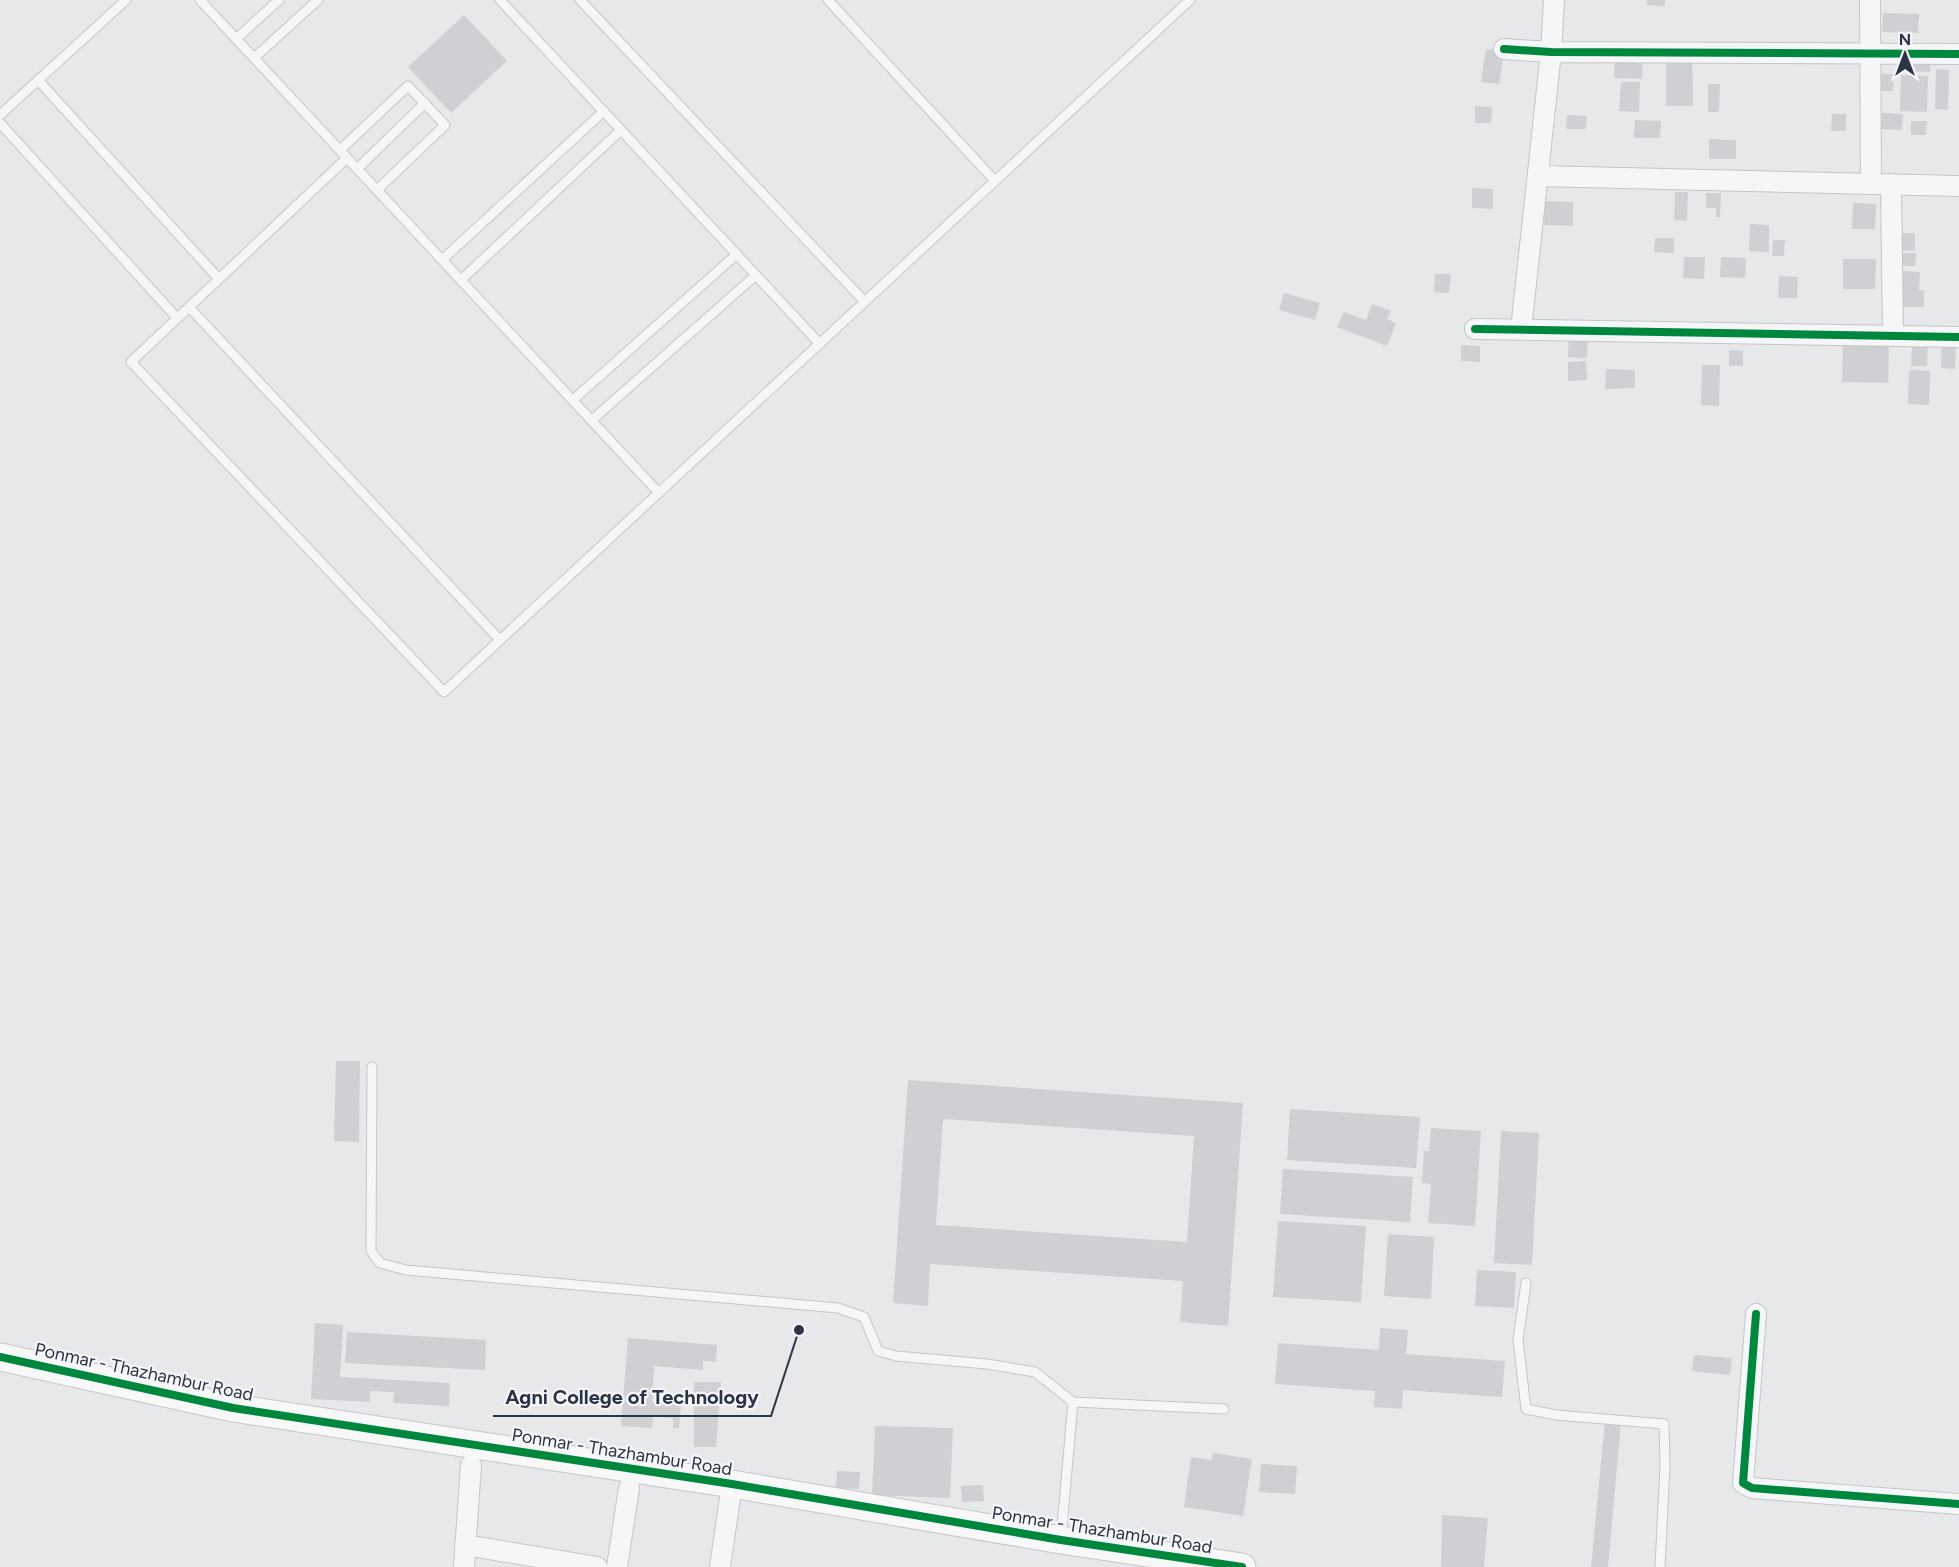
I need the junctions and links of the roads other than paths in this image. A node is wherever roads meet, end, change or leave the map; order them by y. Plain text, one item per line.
1 (126, 0) edge
2 (200, 0) edge
3 (279, 0) edge
4 (318, 0) edge
5 (500, 0) edge
6 (580, 0) edge
7 (828, 0) edge
8 (1190, 0) edge
9 (1554, 0) edge
10 (1870, 0) edge
11 (236, 39) junction
12 (1504, 49) dead end
13 (1551, 52) junction
14 (1870, 54) junction
15 (1959, 54) edge
16 (254, 58) junction
17 (38, 80) junction
18 (425, 103) junction
19 (604, 111) junction
20 (0, 115) edge
21 (0, 123) edge
22 (621, 130) junction
23 (343, 154) junction
24 (357, 168) junction
25 (1538, 176) junction
26 (995, 181) junction
27 (1871, 183) junction
28 (1891, 184) junction
29 (1959, 186) edge
30 (377, 190) junction
31 (737, 254) junction
32 (442, 260) junction
33 (756, 275) junction
34 (219, 279) junction
35 (461, 280) junction
36 (864, 302) junction
37 (189, 307) junction
38 (177, 318) junction
39 (1475, 329) dead end
40 (1521, 330) junction
41 (1893, 336) junction
42 (1959, 337) edge
43 (820, 344) junction
44 (573, 400) junction
45 (592, 420) junction
46 (659, 493) junction
47 (500, 640) junction
48 (372, 1067) dead end
49 (1526, 1283) dead end
50 (1756, 1314) dead end
51 (0, 1357) edge
52 (1073, 1402) junction
53 (1224, 1409) dead end
54 (471, 1465) dead end
55 (732, 1484) junction
56 (629, 1488) dead end
57 (1959, 1504) edge
58 (1061, 1540) junction
59 (465, 1545) junction
60 (529, 1561) edge
61 (464, 1567) edge
62 (597, 1567) edge
63 (617, 1567) edge
64 (720, 1567) edge
65 (1242, 1567) edge
66 (1660, 1567) edge

1 - 17 lane
2 - 11 lane
3 - 11 lane
4 - 16 lane
5 - 19 lane
6 - 36 lane
7 - 26 lane
8 - 26 lane
9 - 13 street
10 - 14 street
11 - 16 lane
12 - 13 street
13 - 14 street
13 - 25 street
14 - 15 street
14 - 27 street
16 - 23 lane
17 - 20 lane
17 - 34 lane
18 - 23 lane
18 - 24 lane
18 - 30 lane
19 - 22 lane
19 - 32 lane
21 - 38 lane
22 - 31 lane
22 - 35 lane
23 - 24 lane
23 - 34 lane
24 - 30 lane
25 - 27 street
25 - 40 street
26 - 36 lane
27 - 28 street
28 - 29 street
28 - 41 street
30 - 32 lane
31 - 33 lane
31 - 44 lane
32 - 35 lane
33 - 43 lane
33 - 45 lane
34 - 37 lane
35 - 44 lane
36 - 43 lane
37 - 38 lane
37 - 47 lane
38 - 47 lane
39 - 40 street
40 - 41 street
41 - 42 street
43 - 46 lane
44 - 45 lane
45 - 46 lane
46 - 47 lane
48 - 52 lane
49 - 66 lane
50 - 57 street
51 - 55 street, Ponmar - Thazhambur Road
52 - 53 lane
52 - 58 lane
54 - 59 street
55 - 58 street, Ponmar - Thazhambur Road
55 - 64 street
56 - 63 street
58 - 65 street, Ponmar - Thazhambur Road
59 - 60 street
59 - 61 street
60 - 62 street

